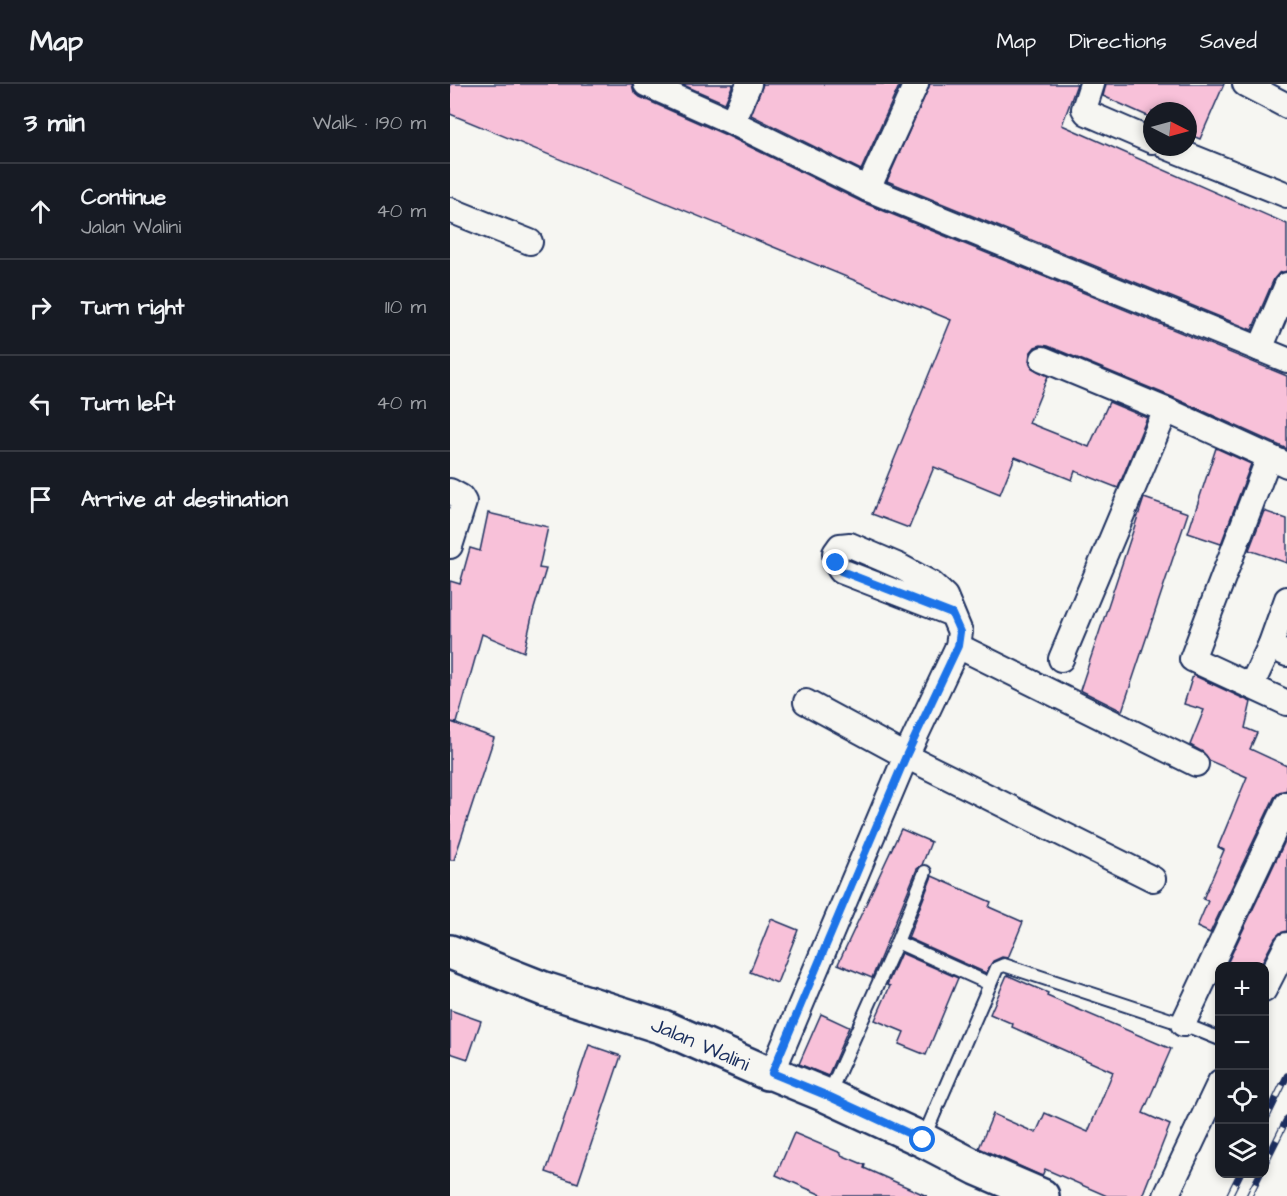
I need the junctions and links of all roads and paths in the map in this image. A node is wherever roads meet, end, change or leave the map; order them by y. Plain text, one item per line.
1 (645, 84) edge
2 (749, 84) edge
3 (916, 84) edge
4 (1092, 84) edge
5 (1245, 84) edge
6 (1287, 106) edge
7 (732, 122) junction
8 (1143, 137) edge
9 (1190, 156) edge
10 (868, 189) junction
11 (1287, 195) edge
12 (450, 210) edge
13 (530, 242) dead end
14 (1287, 285) edge
15 (1260, 349) junction
16 (1043, 359) dead end
17 (1287, 360) edge
18 (1166, 410) junction
19 (1278, 461) edge
20 (450, 492) edge
21 (450, 546) edge
22 (1287, 599) edge
23 (952, 614) dead end
24 (958, 646) junction
25 (1278, 650) edge
26 (1061, 659) dead end
27 (1251, 686) junction
28 (806, 702) dead end
29 (1287, 703) edge
30 (906, 756) junction
31 (1196, 764) dead end
32 (1287, 804) edge
33 (925, 872) dead end
34 (1153, 879) dead end
35 (897, 942) junction
36 (1287, 945) edge
37 (450, 952) edge
38 (1269, 980) edge
39 (990, 984) junction
40 (1183, 1024) junction
41 (1215, 1037) edge
42 (772, 1073) junction
43 (1215, 1093) edge
44 (828, 1096) junction
45 (923, 1140) junction
46 (1042, 1196) edge
47 (1166, 1196) edge

1 - 7 street
2 - 7 street
3 - 10 street
4 - 8 street
5 - 6 street
7 - 10 street
9 - 11 street
10 - 15 street
12 - 13 street
14 - 15 street
15 - 17 street
16 - 18 street
18 - 19 street
18 - 26 street
19 - 27 street
20 - 21 street
22 - 25 street
23 - 24 street
24 - 30 street
24 - 31 street
25 - 27 street
27 - 29 street
28 - 30 street
30 - 34 street
30 - 42 street
32 - 40 street
33 - 35 lane
35 - 39 lane
35 - 44 lane
36 - 38 street
37 - 42 street, Jalan Walini
39 - 40 lane
39 - 45 lane
40 - 41 lane
42 - 44 street, Jalan Walini
43 - 47 street
44 - 45 street, Jalan Walini
45 - 46 street, Jalan Walini

